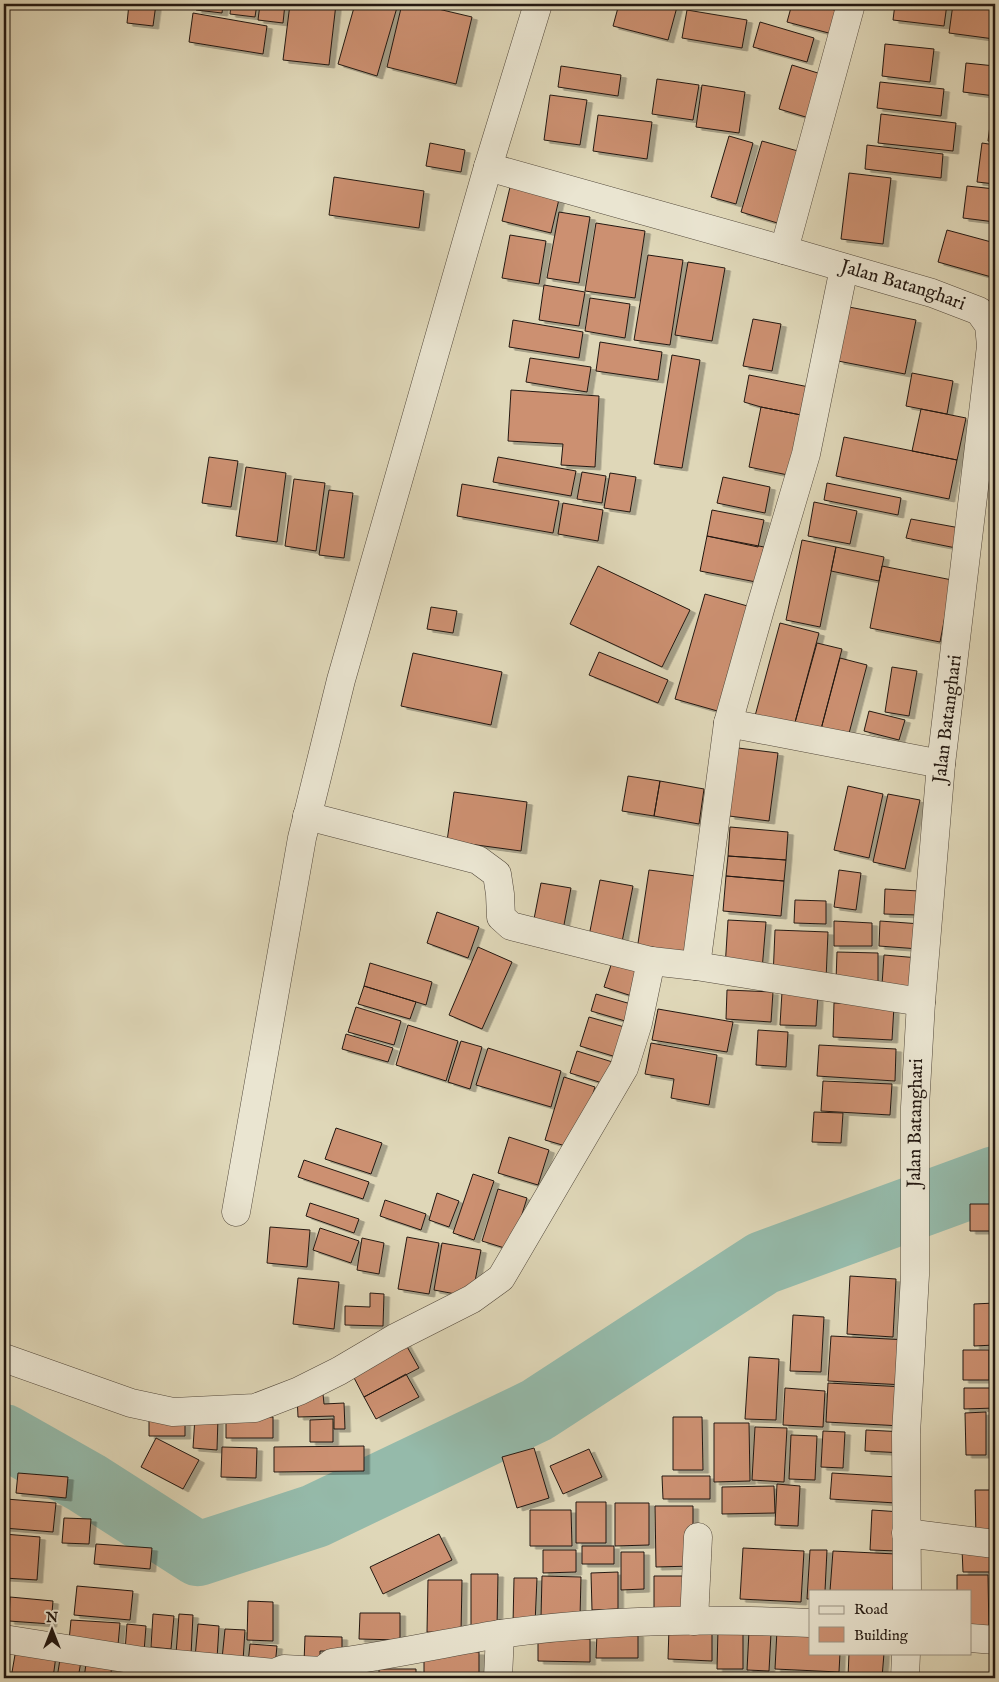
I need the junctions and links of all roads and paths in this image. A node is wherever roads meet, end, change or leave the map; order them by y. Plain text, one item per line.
1 (538, 4) edge
2 (851, 4) edge
3 (488, 167) junction
4 (784, 250) junction
5 (844, 268) junction
6 (990, 407) edge
7 (728, 723) junction
8 (941, 764) junction
9 (308, 816) junction
10 (651, 961) junction
11 (696, 966) junction
12 (921, 1002) junction
13 (236, 1212) dead end
14 (4, 1358) edge
15 (906, 1533) junction
16 (698, 1537) dead end
17 (995, 1544) edge
18 (906, 1590) edge
19 (694, 1621) junction
20 (809, 1623) edge
21 (500, 1634) junction
22 (972, 1638) edge
23 (4, 1639) edge
24 (995, 1640) edge
25 (906, 1654) edge
26 (274, 1676) edge
27 (498, 1678) edge
28 (905, 1678) edge

1 - 3 street
2 - 4 street
3 - 4 street, Jalan Batanghari
3 - 9 street
4 - 5 street, Jalan Batanghari
5 - 6 street, Jalan Batanghari
5 - 7 street
6 - 8 street, Jalan Batanghari
7 - 8 street
7 - 11 street
8 - 12 street, Jalan Batanghari
9 - 10 street
9 - 13 street
10 - 11 street
10 - 14 street
11 - 12 street
12 - 15 street, Jalan Batanghari
15 - 17 street
15 - 18 street, Jalan Batanghari
16 - 19 street
19 - 20 street
19 - 21 street
21 - 26 street
21 - 27 street
22 - 24 street
23 - 26 street
25 - 28 street

